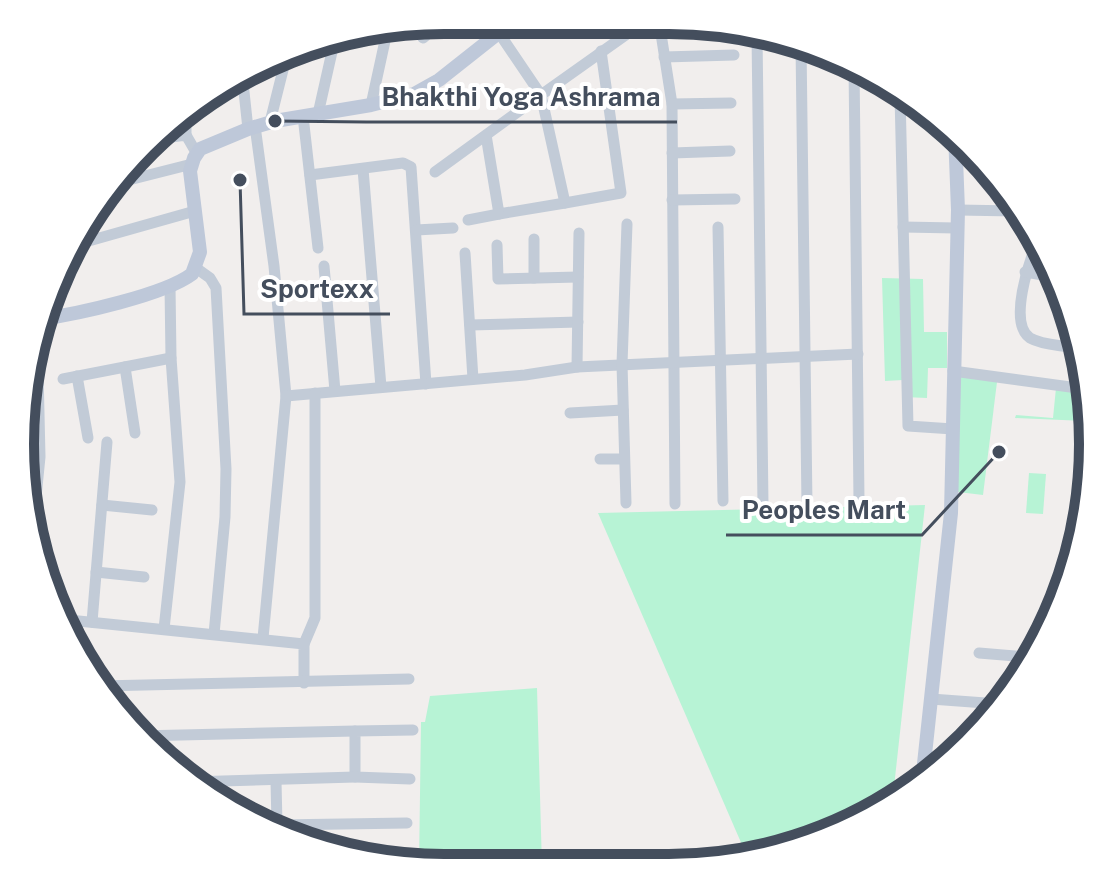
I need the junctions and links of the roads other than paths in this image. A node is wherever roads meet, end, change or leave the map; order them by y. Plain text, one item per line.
1 (498, 34) edge
2 (500, 34) edge
3 (627, 34) dead end
4 (661, 34) edge
5 (427, 35) edge
6 (423, 38) dead end
7 (385, 39) edge
8 (757, 44) edge
9 (331, 50) edge
10 (601, 51) junction
11 (734, 55) dead end
12 (801, 56) edge
13 (664, 57) junction
14 (284, 66) edge
15 (854, 78) edge
16 (244, 86) edge
17 (541, 95) junction
18 (731, 103) dead end
19 (672, 104) junction
20 (371, 105) junction
21 (900, 105) edge
22 (310, 115) junction
23 (270, 122) junction
24 (186, 126) edge
25 (252, 128) junction
26 (186, 135) junction
27 (486, 135) junction
28 (173, 137) edge
29 (730, 151) dead end
30 (956, 151) edge
31 (672, 153) junction
32 (194, 159) junction
33 (363, 169) junction
34 (435, 172) dead end
35 (310, 175) junction
36 (133, 178) edge
37 (735, 199) dead end
38 (672, 200) junction
39 (565, 203) junction
40 (958, 210) junction
41 (195, 211) junction
42 (1006, 211) edge
43 (499, 214) junction
44 (468, 220) dead end
45 (627, 224) dead end
46 (718, 227) dead end
47 (903, 227) junction
48 (453, 228) dead end
49 (956, 228) junction
50 (416, 230) junction
51 (579, 233) dead end
52 (534, 239) dead end
53 (88, 241) edge
54 (497, 245) dead end
55 (318, 248) dead end
56 (465, 253) dead end
57 (1033, 255) edge
58 (324, 266) dead end
59 (196, 268) junction
60 (1025, 272) junction
61 (1042, 275) edge
62 (578, 277) junction
63 (534, 278) junction
64 (170, 286) junction
65 (55, 316) edge
66 (578, 322) junction
67 (470, 325) junction
68 (1067, 347) edge
69 (858, 354) junction
70 (805, 356) junction
71 (171, 358) junction
72 (761, 358) junction
73 (721, 359) junction
74 (674, 361) junction
75 (622, 364) junction
76 (125, 367) junction
77 (577, 367) junction
78 (953, 371) junction
79 (77, 376) junction
80 (63, 379) dead end
81 (473, 379) junction
82 (426, 384) junction
83 (381, 387) junction
84 (38, 388) edge
85 (1075, 388) edge
86 (335, 391) junction
87 (315, 393) junction
88 (286, 396) junction
89 (623, 410) junction
90 (570, 413) dead end
91 (953, 429) junction
92 (135, 433) dead end
93 (88, 438) dead end
94 (107, 442) dead end
95 (600, 459) dead end
96 (624, 459) junction
97 (37, 488) edge
98 (859, 500) dead end
99 (723, 501) dead end
100 (626, 503) dead end
101 (675, 504) dead end
102 (102, 505) junction
103 (763, 505) dead end
104 (807, 505) dead end
105 (152, 510) dead end
106 (96, 572) junction
107 (144, 577) dead end
108 (74, 620) edge
109 (92, 622) junction
110 (164, 629) junction
111 (214, 634) junction
112 (263, 638) junction
113 (304, 644) junction
114 (979, 653) dead end
115 (1019, 656) edge
116 (409, 679) dead end
117 (304, 683) junction
118 (113, 686) edge
119 (931, 699) junction
120 (986, 703) edge
121 (413, 730) dead end
122 (355, 731) junction
123 (156, 736) edge
124 (924, 765) edge
125 (355, 777) junction
126 (410, 779) dead end
127 (276, 781) junction
128 (212, 782) edge
129 (277, 818) edge
130 (407, 823) dead end
131 (292, 825) edge

1 - 20 street
2 - 17 street
3 - 10 street
4 - 13 street
5 - 6 street
7 - 20 street
8 - 72 street
9 - 22 street
10 - 17 street
10 - 39 street
11 - 13 street
12 - 70 street
13 - 19 street
14 - 23 street
15 - 69 street
16 - 25 street
17 - 27 street
17 - 39 street
18 - 19 street
19 - 31 street
20 - 22 street
21 - 47 street
22 - 23 street
22 - 35 street
23 - 25 street
24 - 26 street
25 - 32 street
25 - 88 street
26 - 28 street
26 - 32 street
27 - 34 street
27 - 43 street
29 - 31 street
30 - 40 street
31 - 38 street
32 - 36 street
32 - 41 street
33 - 35 street
33 - 50 street
33 - 83 street
35 - 55 street
37 - 38 street
38 - 74 street
39 - 43 street
40 - 42 street
40 - 49 street
41 - 53 street
41 - 59 street
43 - 44 street
45 - 75 street
46 - 73 street
47 - 49 street
47 - 91 street
48 - 50 street
49 - 78 street
50 - 82 street
51 - 62 street
52 - 63 street
54 - 63 street
56 - 67 street
57 - 60 street
58 - 86 street
59 - 64 street
59 - 111 street
60 - 61 street
60 - 68 street
62 - 63 street
62 - 66 street
64 - 65 street
64 - 71 street
66 - 67 street
66 - 77 street
67 - 81 street
69 - 70 street
69 - 98 street
70 - 72 street
70 - 104 street
71 - 76 street
71 - 110 street
72 - 73 street
72 - 103 street
73 - 74 street
73 - 99 street
74 - 75 street
74 - 101 street
75 - 77 street
75 - 89 street
76 - 79 street
76 - 92 street
77 - 81 street
78 - 85 street
78 - 91 street
79 - 80 street
79 - 93 street
81 - 82 street
82 - 83 street
83 - 86 street
84 - 97 street
86 - 87 street
87 - 88 street
87 - 113 street
88 - 112 street
89 - 90 street
89 - 96 street
91 - 119 street
94 - 102 street
95 - 96 street
96 - 100 street
102 - 105 street
102 - 106 street
106 - 107 street
106 - 109 street
108 - 109 street
109 - 110 street
110 - 111 street
111 - 112 street
112 - 113 street
113 - 117 street
114 - 115 street
116 - 117 street
117 - 118 street
119 - 120 street
119 - 124 street
121 - 122 street
122 - 123 street
122 - 125 street
125 - 126 street
125 - 127 street
127 - 128 street
127 - 129 street
130 - 131 street

